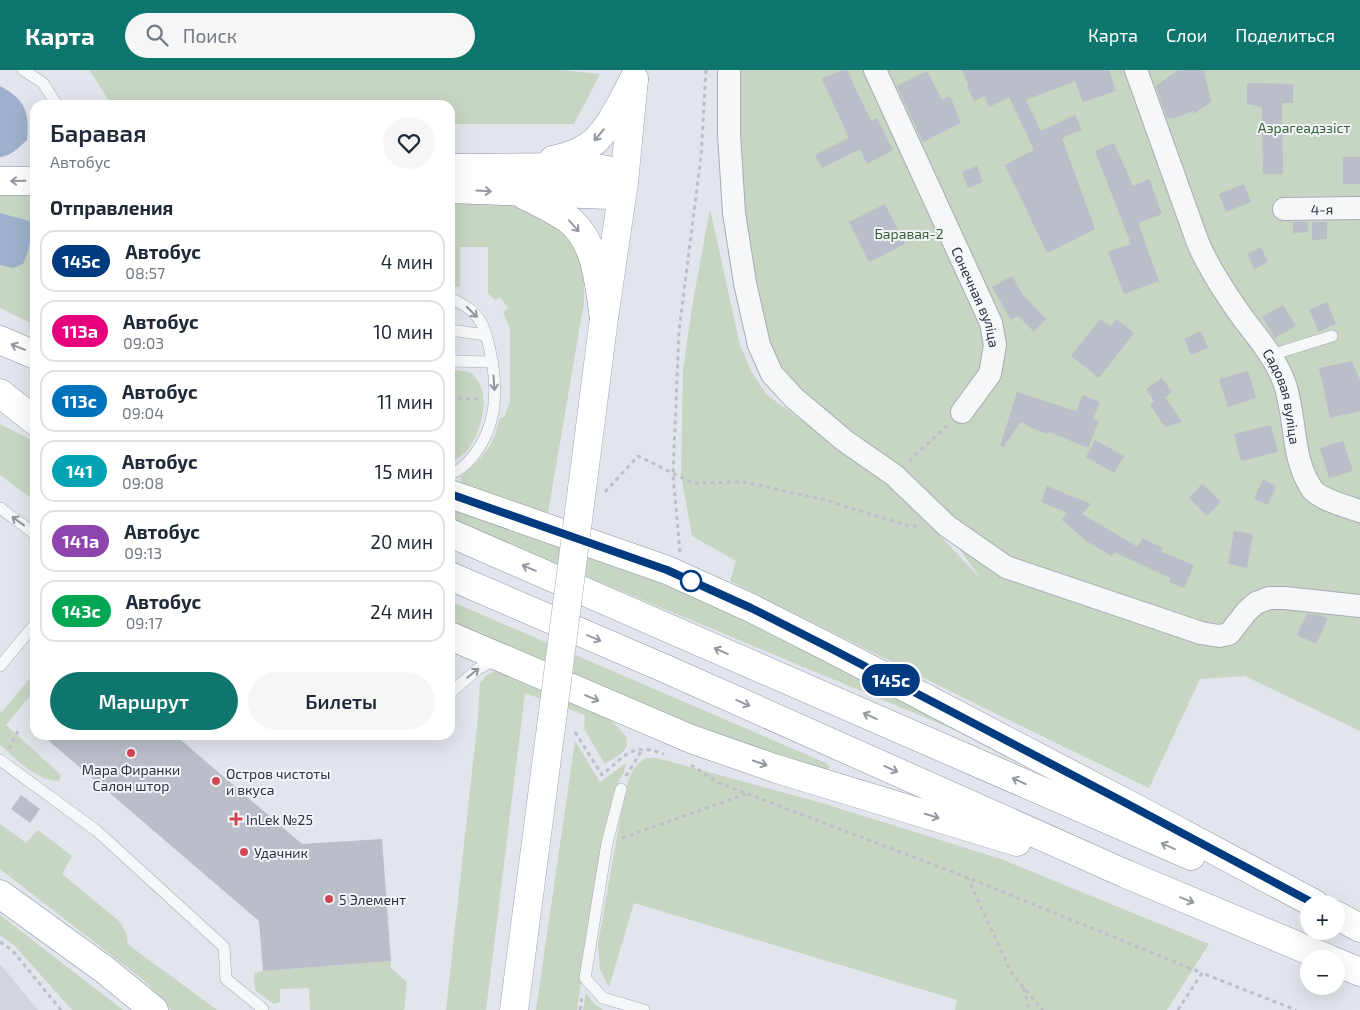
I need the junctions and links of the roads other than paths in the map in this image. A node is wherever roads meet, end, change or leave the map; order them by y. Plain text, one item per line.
1 (23, 70) edge
2 (729, 70) edge
3 (875, 70) edge
4 (1136, 70) edge
5 (634, 74) edge
6 (54, 100) edge
7 (455, 169) edge
8 (518, 180) junction
9 (0, 181) edge
10 (30, 181) edge
11 (624, 182) junction
12 (455, 188) edge
13 (1360, 208) edge
14 (1284, 209) dead end
15 (455, 301) edge
16 (604, 318) junction
17 (455, 331) edge
18 (486, 335) junction
19 (1332, 336) dead end
20 (0, 340) edge
21 (30, 353) edge
22 (1270, 355) junction
23 (455, 361) edge
24 (492, 362) junction
25 (0, 388) edge
26 (0, 393) edge
27 (30, 400) edge
28 (962, 412) road end
29 (30, 417) edge
30 (455, 472) edge
31 (455, 496) edge
32 (0, 508) edge
33 (1360, 511) edge
34 (30, 530) edge
35 (455, 535) edge
36 (455, 578) edge
37 (1360, 606) edge
38 (30, 630) edge
39 (455, 638) edge
40 (0, 646) edge
41 (10, 654) junction
42 (499, 658) junction
43 (0, 666) edge
44 (455, 689) edge
45 (0, 760) edge
46 (621, 789) dead end
47 (1126, 874) junction
48 (0, 894) edge
49 (1300, 896) edge
50 (1300, 903) edge
51 (1345, 922) edge
52 (1360, 929) edge
53 (1308, 950) edge
54 (1345, 966) edge
55 (1360, 972) edge
56 (263, 1009) edge
57 (154, 1010) edge
58 (514, 1010) edge
59 (644, 1010) edge

1 - 6 lane
2 - 37 street
3 - 28 street, Сонечная вуліца
4 - 22 street, Садовая вуліца
5 -> 8 main road
5 - 11 main road
7 - 8 main road
8 - 11 main road
12 -> 8 main road
8 -> 16 main road
10 -> 9 main road
11 - 16 main road
13 - 14 street, 4-я
15 -> 18 lane
16 - 58 main road, bridge
17 - 18 lane
18 - 24 lane
19 - 22 lane
21 -> 20 main road
22 - 33 street, Садовая вуліца
23 - 24 lane
24 -> 30 lane
25 - 27 main road
26 - 29 main road
31 - 49 main road
34 -> 32 lane
50 -> 35 main road
36 -> 47 main road
38 - 41 lane
39 - 42 main road
40 - 41 lane
41 - 43 lane
44 -> 42 lane
42 -> 47 main road
45 - 56 lane
46 - 59 lane
47 -> 53 main road
48 - 57 main road
51 - 52 main road
54 - 55 main road

